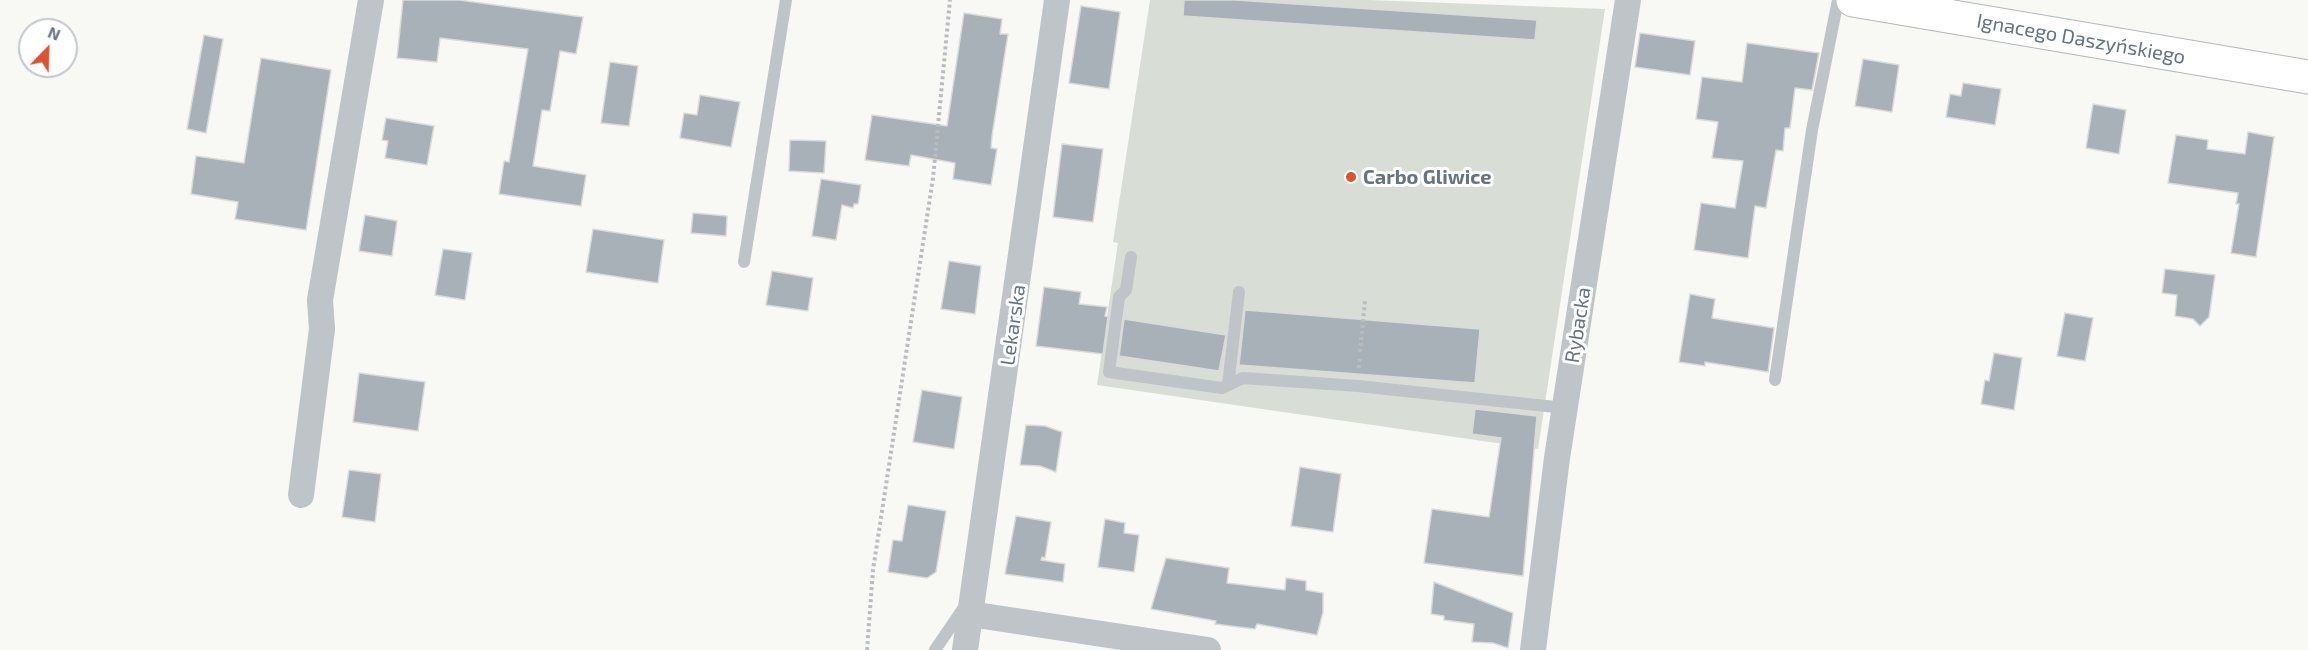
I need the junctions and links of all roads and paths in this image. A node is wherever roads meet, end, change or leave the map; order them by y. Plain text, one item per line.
1 (371, 0) edge
2 (786, 0) edge
3 (950, 0) edge
4 (1057, 0) edge
5 (1628, 0) edge
6 (1838, 0) edge
7 (1853, 0) edge
8 (2308, 77) edge
9 (1131, 256) dead end
10 (744, 262) dead end
11 (1239, 292) dead end
12 (1365, 301) dead end
13 (1360, 352) dead end
14 (1775, 380) dead end
15 (1228, 385) junction
16 (1565, 408) junction
17 (301, 495) dead end
18 (972, 603) junction
19 (867, 650) edge
20 (935, 650) edge
21 (965, 650) edge
22 (1208, 650) edge
23 (1533, 650) edge

1 - 17 street
2 - 10 lane
3 - 19 path
4 - 18 street, Lekarska
5 - 16 street, Rybacka
6 - 14 lane
7 - 8 main road, Ignacego Daszyńskiego
9 - 15 lane
11 - 15 lane
12 - 13 path
15 - 16 lane
16 - 23 street, Rybacka
18 - 20 lane
18 - 21 street, Lekarska
18 - 22 street

